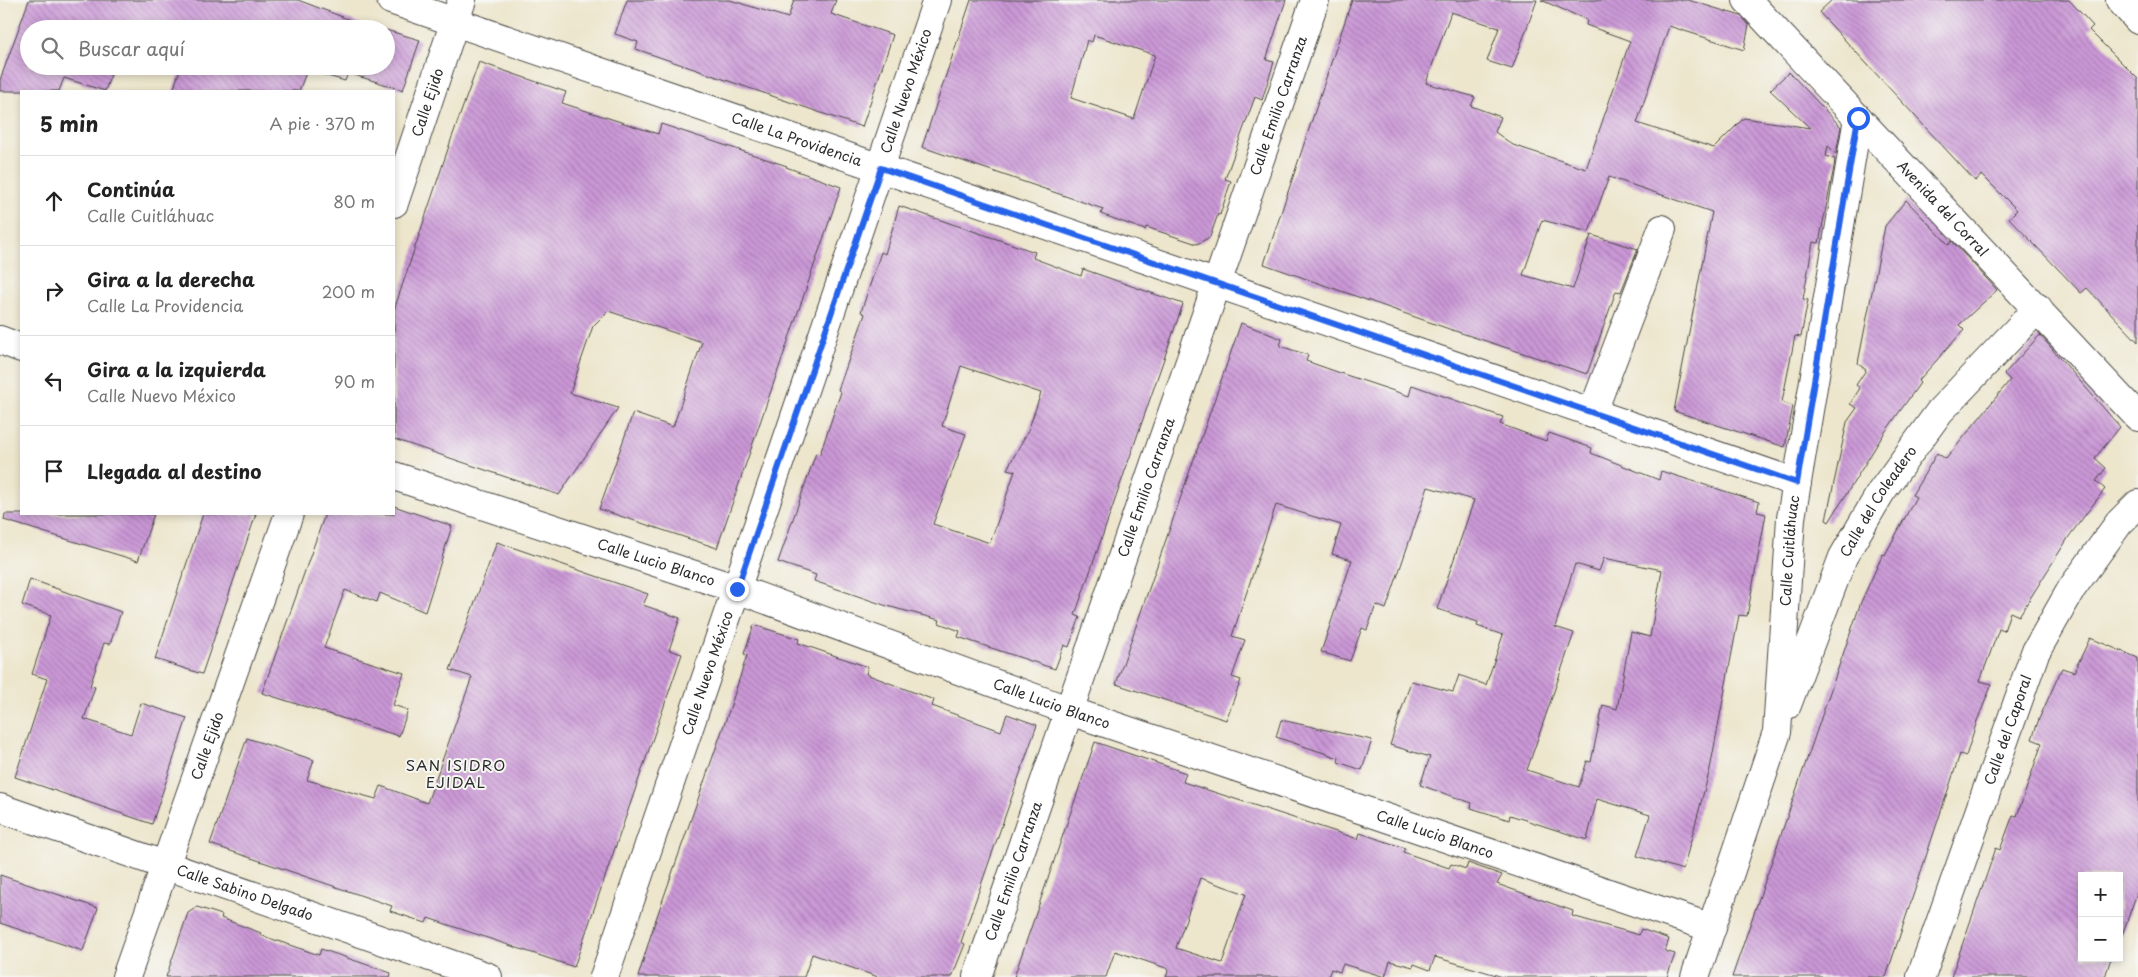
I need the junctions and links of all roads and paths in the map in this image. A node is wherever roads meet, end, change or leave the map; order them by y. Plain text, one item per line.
1 (391, 0) edge
2 (937, 0) edge
3 (1315, 0) edge
4 (1747, 0) edge
5 (2120, 0) edge
6 (458, 11) edge
7 (2138, 20) edge
8 (1858, 118) junction
9 (881, 168) junction
10 (395, 201) edge
11 (1662, 229) dead end
12 (1217, 284) junction
13 (2038, 308) junction
14 (0, 340) edge
15 (20, 348) edge
16 (1592, 414) junction
17 (2138, 417) edge
18 (395, 476) edge
19 (1797, 483) junction
20 (2138, 504) edge
21 (289, 515) edge
22 (737, 589) junction
23 (1070, 711) junction
24 (1777, 732) junction
25 (0, 808) edge
26 (165, 865) junction
27 (1712, 928) junction
28 (126, 977) edge
29 (488, 977) edge
30 (604, 977) edge
31 (977, 977) edge
32 (1695, 977) edge
33 (1921, 977) edge

1 - 6 street, Calle La Providencia
2 - 9 street, Calle Nuevo México
3 - 12 street, Calle Emilio Carranza
4 - 8 street, Avenida del Corral
5 - 7 street
6 - 9 street, Calle La Providencia
6 - 10 street, Calle Ejido
8 - 13 street, Avenida del Corral
8 - 19 street, Calle Cuitláhuac
9 - 12 street, Calle La Providencia
9 - 22 street, Calle Nuevo México
11 - 16 street
12 - 16 street, Calle La Providencia
12 - 23 street, Calle Emilio Carranza
13 - 17 street, Avenida del Corral
13 - 24 street, Calle del Coleadero
14 - 15 street
16 - 19 street, Calle La Providencia
18 - 22 street, Calle Lucio Blanco
19 - 24 street, Calle Cuitláhuac
20 - 33 street, Calle del Caporal
21 - 26 street, Calle Ejido
22 - 23 street, Calle Lucio Blanco
22 - 30 street, Calle Nuevo México
23 - 27 street, Calle Lucio Blanco
23 - 31 street, Calle Emilio Carranza
24 - 27 street, Calle Cuitláhuac
25 - 26 street, Calle Sabino Delgado
26 - 28 street, Calle Ejido
26 - 29 street, Calle Sabino Delgado
27 - 32 street, Calle Cuitláhuac

